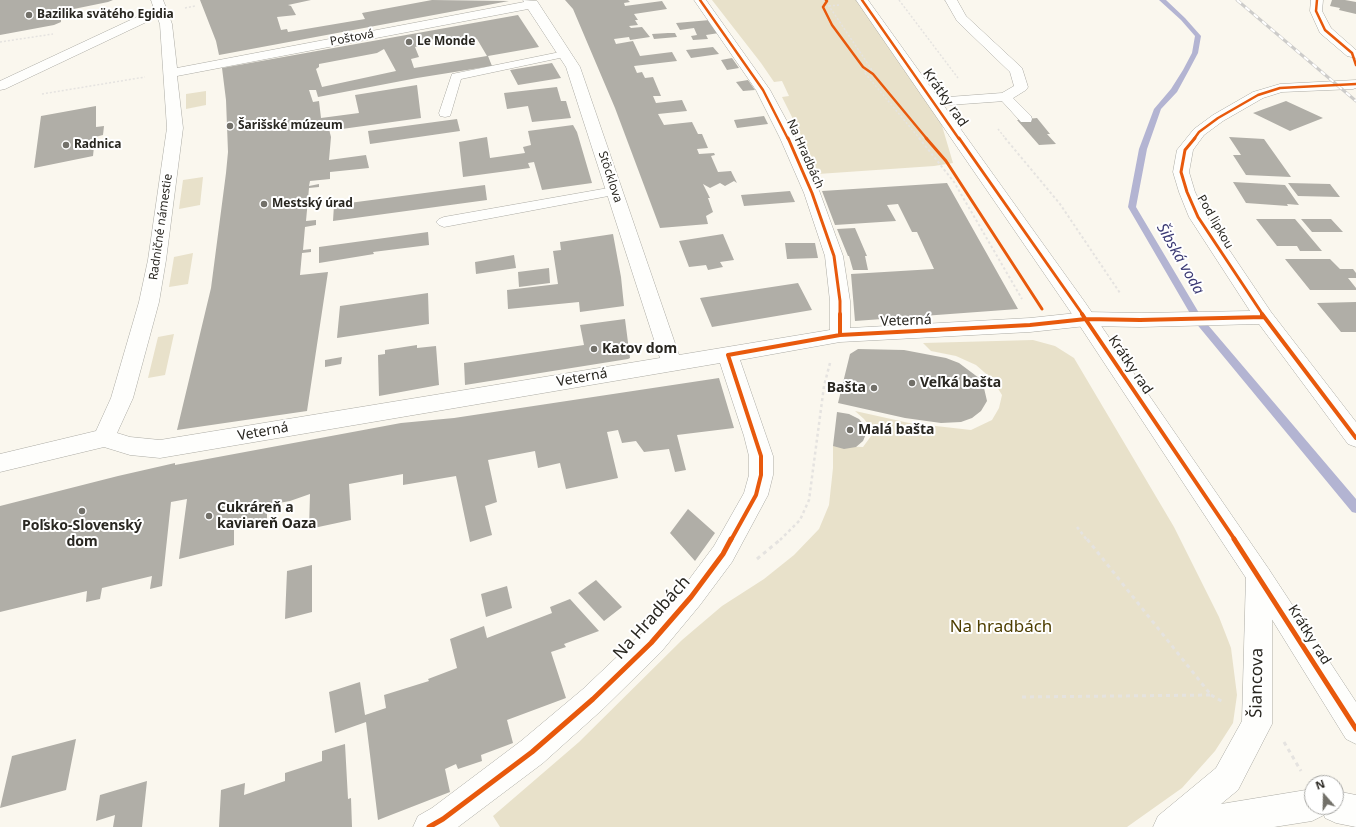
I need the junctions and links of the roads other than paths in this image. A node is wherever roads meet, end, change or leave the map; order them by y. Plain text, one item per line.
1 (700, 0) edge
2 (862, 0) edge
3 (951, 0) edge
4 (1318, 0) edge
5 (531, 2) edge
6 (159, 5) edge
7 (565, 54) junction
8 (1355, 57) edge
9 (171, 73) junction
10 (1356, 84) edge
11 (0, 86) edge
12 (1005, 97) junction
13 (935, 102) junction
14 (445, 114) dead end
15 (1026, 119) dead end
16 (614, 191) junction
17 (444, 222) dead end
18 (1264, 317) junction
19 (1086, 319) junction
20 (840, 335) junction
21 (728, 355) junction
22 (672, 363) junction
23 (104, 438) junction
24 (1356, 438) edge
25 (0, 464) edge
26 (1259, 576) junction
27 (1356, 729) edge
28 (1304, 806) edge
29 (1344, 809) edge
30 (1356, 811) edge
31 (429, 827) edge
32 (1169, 827) edge
33 (1179, 827) edge

1 - 20 street, Na Hradbách
2 - 13 street, Krátky rad
3 - 12 street
4 - 8 street
5 - 7 street, Stöcklova
5 - 9 street, Poštová
6 - 9 street, Radničné námestie
6 - 11 street, Radničné námestie
7 - 14 lane
7 - 16 street, Stöcklova
9 - 23 street, Radničné námestie
10 - 18 street, Pod lipkou
12 - 13 street
12 - 15 lane
13 - 19 street, Krátky rad
16 - 17 lane
16 - 22 street, Stöcklova
18 - 19 street
18 - 24 street, Pod lipkou
19 - 20 street, Veterná
19 - 26 street, Krátky rad
20 - 21 street, Veterná
21 - 22 street, Veterná
21 - 31 street, Na Hradbách
22 - 23 street, Veterná
23 - 25 street
26 - 27 street, Krátky rad
26 - 32 street, Šiancova
28 - 33 street
29 - 30 street

